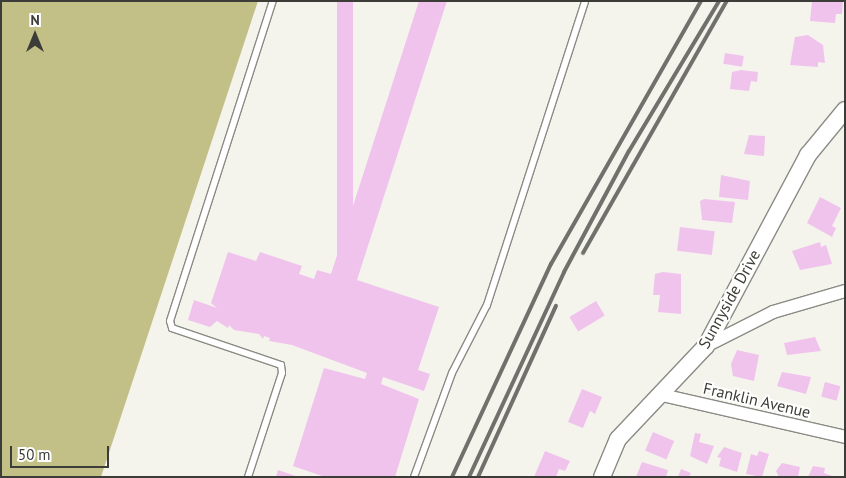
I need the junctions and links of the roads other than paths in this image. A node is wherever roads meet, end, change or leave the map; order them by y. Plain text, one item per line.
1 (273, 1) edge
2 (585, 1) edge
3 (845, 110) edge
4 (845, 291) edge
5 (706, 346) junction
6 (662, 395) junction
7 (845, 437) edge
8 (248, 477) edge
9 (414, 477) edge
10 (602, 477) edge

1 - 8 lane
2 - 9 lane
3 - 5 street, Sunnyside Drive
4 - 5 street
5 - 6 street, Sunnyside Drive
6 - 7 street, Franklin Avenue
6 - 10 street, Sunnyside Drive

